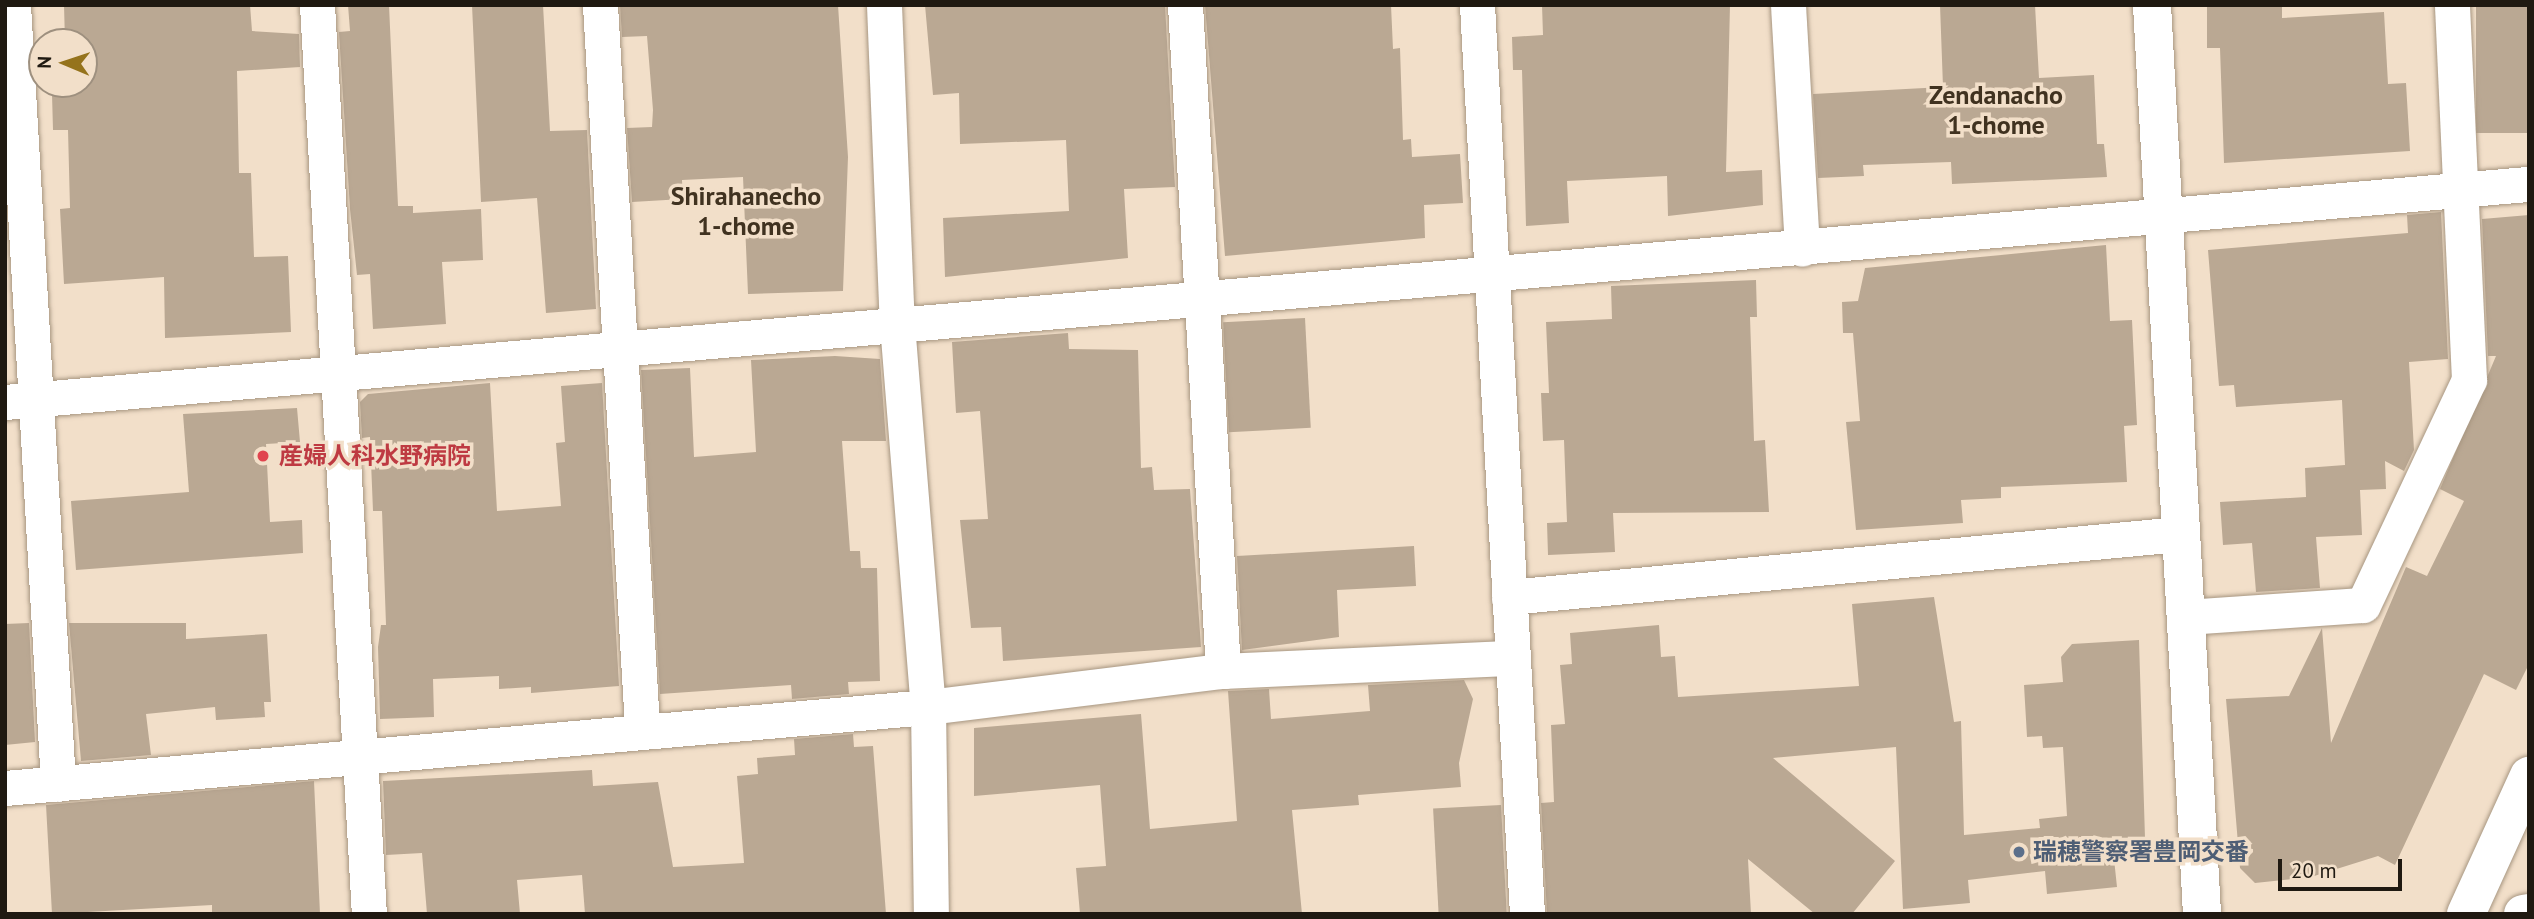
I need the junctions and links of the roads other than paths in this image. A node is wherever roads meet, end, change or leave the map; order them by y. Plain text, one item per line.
1 (13, 5) edge
2 (317, 5) edge
3 (600, 5) edge
4 (884, 5) edge
5 (1185, 5) edge
6 (1476, 5) edge
7 (1788, 5) edge
8 (2152, 5) edge
9 (2452, 5) edge
10 (2529, 184) edge
11 (2462, 190) junction
12 (2164, 217) junction
13 (1802, 249) junction
14 (1492, 276) junction
15 (1204, 298) junction
16 (897, 324) junction
17 (620, 351) junction
18 (339, 377) junction
19 (20, 400) edge
20 (2179, 534) junction
21 (1509, 597) junction
22 (2185, 617) junction
23 (1512, 658) junction
24 (1223, 671) junction
25 (928, 707) junction
26 (642, 727) junction
27 (360, 759) junction
28 (2529, 776) edge
29 (58, 784) junction
30 (5, 788) edge
31 (2529, 900) edge
32 (2529, 913) edge
33 (369, 914) edge
34 (932, 914) edge
35 (1527, 914) edge
36 (2202, 914) edge
37 (2466, 914) edge
38 (2523, 914) edge

1 - 19 street
2 - 18 street
3 - 17 street
4 - 16 street
5 - 15 street
6 - 14 street
7 - 13 street
8 - 12 street
9 - 11 street
10 - 11 street
11 - 12 street
11 - 22 street
12 - 13 street
12 - 20 street
13 - 14 street
14 - 15 street
14 - 21 street
15 - 16 street
15 - 24 street
16 - 17 street
16 - 25 street
17 - 18 street
17 - 26 street
18 - 19 street
18 - 27 street
19 - 29 street
20 - 21 street
20 - 22 street
21 - 23 street
22 - 36 street
23 - 24 street
23 - 35 street
24 - 25 street
25 - 26 street
25 - 34 street
26 - 27 street
27 - 29 street
27 - 33 street
28 - 37 street
29 - 30 street
31 - 38 street
32 - 38 street

